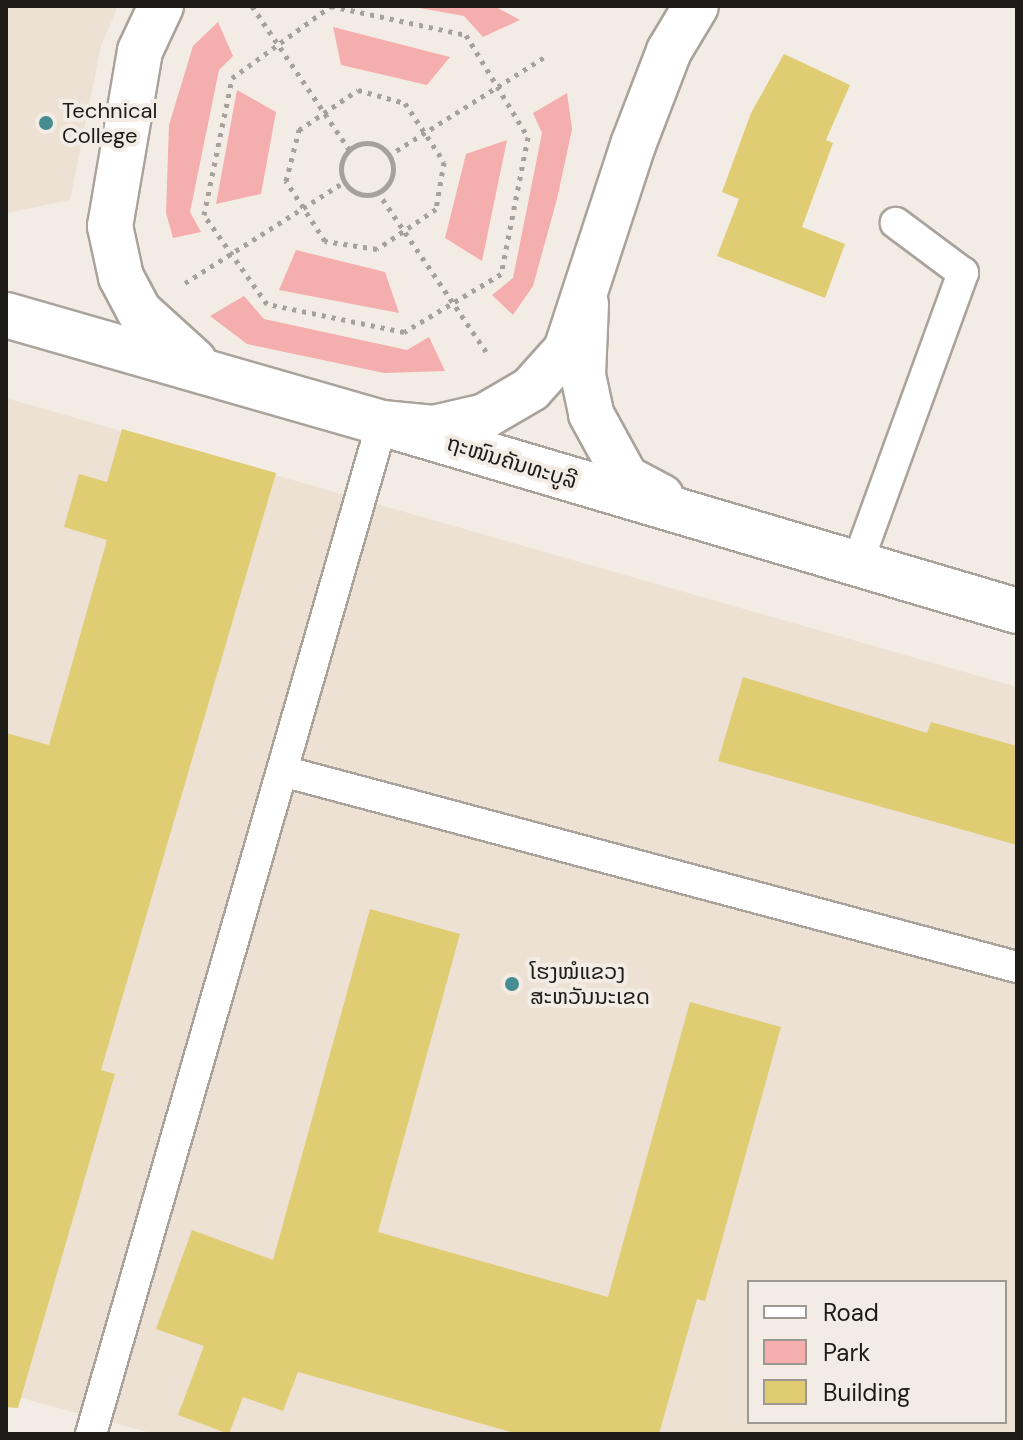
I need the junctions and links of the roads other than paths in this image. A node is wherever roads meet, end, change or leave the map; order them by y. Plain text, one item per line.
1 (161, 6) edge
2 (696, 6) edge
3 (896, 223) dead end
4 (586, 301) junction
5 (6, 315) edge
6 (239, 382) junction
7 (382, 423) junction
8 (701, 520) junction
9 (857, 564) junction
10 (1017, 611) edge
11 (286, 772) junction
12 (1017, 967) edge
13 (91, 1434) edge

1 - 6 main road
2 - 4 main road
3 - 9 lane
4 - 7 main road
4 - 8 main road
5 - 6 main road, ຖະໜົນຄັນທະບູລີ
6 - 7 main road, ຖະໜົນຄັນທະບູລີ
7 - 8 main road, ຖະໜົນຄັນທະບູລີ
7 - 11 lane
8 - 9 main road, ຖະໜົນຄັນທະບູລີ
9 - 10 main road, ຖະໜົນຄັນທະບູລີ
11 - 12 lane
11 - 13 lane

